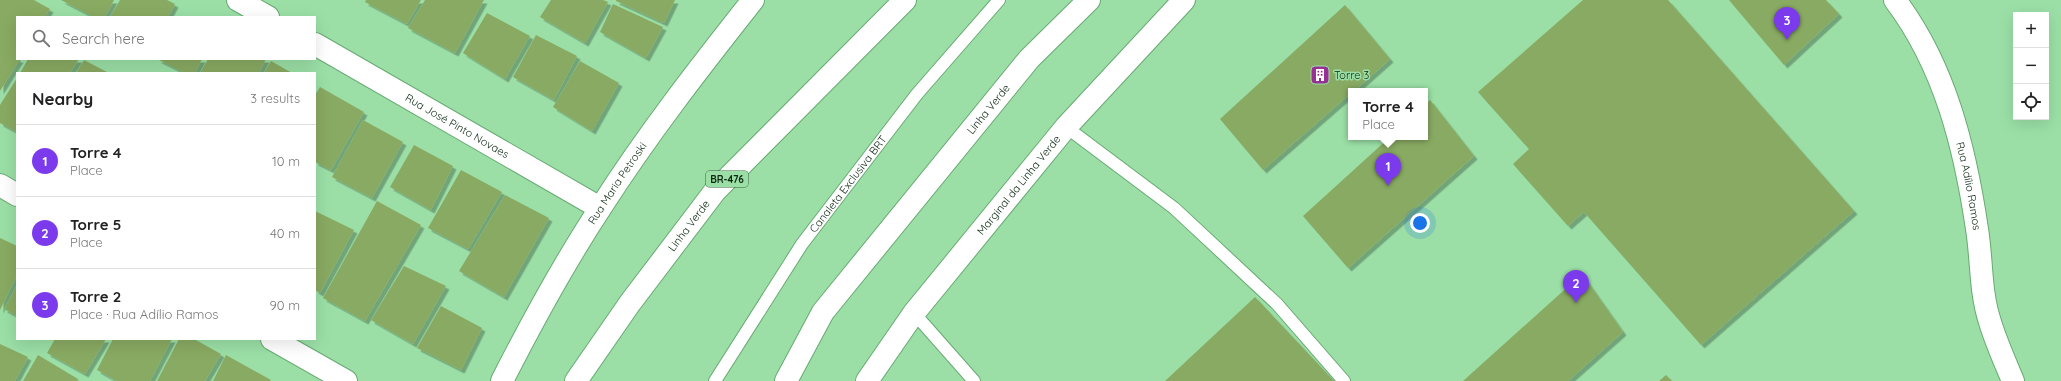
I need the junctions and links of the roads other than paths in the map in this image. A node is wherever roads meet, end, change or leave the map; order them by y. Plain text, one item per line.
1 (238, 0) edge
2 (753, 0) edge
3 (905, 0) edge
4 (999, 0) edge
5 (1089, 0) edge
6 (1184, 0) edge
7 (1895, 0) edge
8 (266, 16) edge
9 (316, 45) edge
10 (1066, 126) junction
11 (0, 185) edge
12 (16, 194) edge
13 (600, 208) junction
14 (914, 313) junction
15 (274, 340) edge
16 (346, 381) edge
17 (502, 381) edge
18 (576, 381) edge
19 (715, 381) edge
20 (786, 381) edge
21 (867, 381) edge
22 (974, 381) edge
23 (1344, 381) edge
24 (2013, 381) edge

1 - 8 main road
2 - 13 main road, Rua Maria Petroski
3 - 18 main road, Linha Verde / BR-476
4 - 19 lane, Canaleta Exclusiva BRT
5 - 20 main road, Linha Verde
6 - 10 main road, Marginal da Linha Verde
7 - 24 main road, Rua Adílio Ramos
9 - 13 main road, Rua José Pinto Novaes
10 - 14 main road, Marginal da Linha Verde
10 - 23 lane
11 - 12 main road
13 - 17 main road, Rua Maria Petroski
14 - 21 main road, Marginal da Linha Verde
14 - 22 lane
15 - 16 main road

